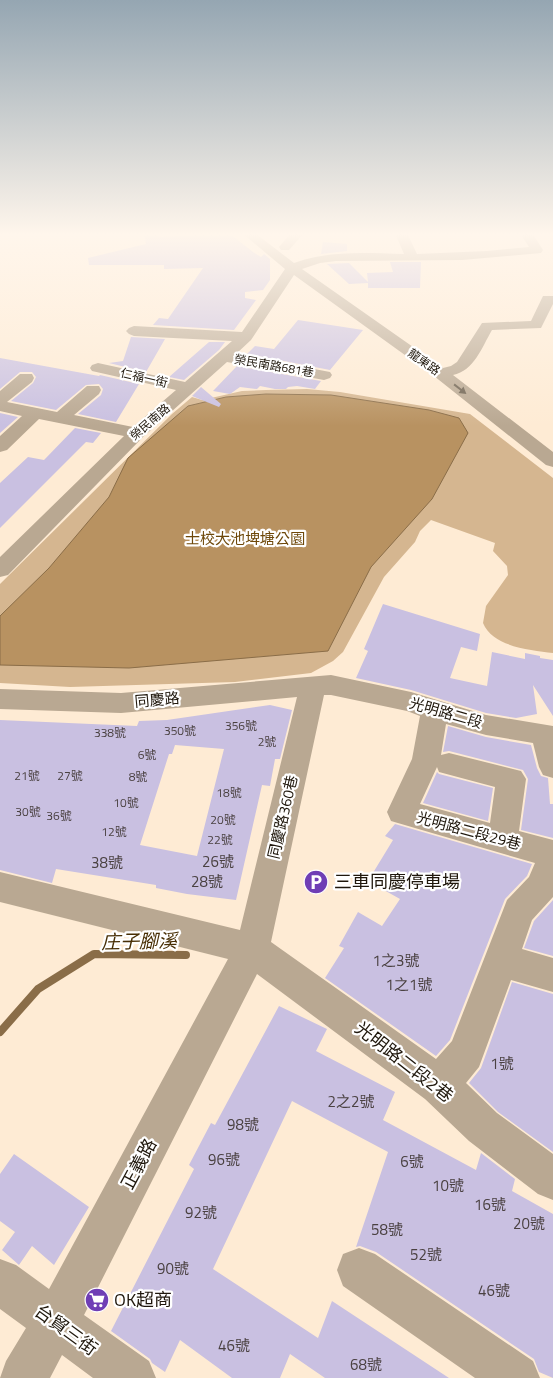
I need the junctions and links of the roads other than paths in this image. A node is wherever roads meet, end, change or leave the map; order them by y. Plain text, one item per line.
1 (276, 297) edge
2 (345, 297) edge
3 (548, 299) dead end
4 (134, 331) dead end
5 (246, 337) junction
6 (224, 357) junction
7 (98, 368) dead end
8 (448, 372) junction
9 (324, 375) dead end
10 (26, 378) dead end
11 (190, 388) junction
12 (93, 390) dead end
13 (0, 399) edge
14 (0, 406) edge
15 (35, 412) junction
16 (60, 418) junction
17 (136, 433) junction
18 (546, 436) dead end
19 (0, 446) edge
20 (553, 460) edge
21 (0, 570) edge
22 (313, 686) junction
23 (0, 699) edge
24 (435, 711) junction
25 (449, 764) dead end
26 (553, 767) edge
27 (503, 840) junction
28 (553, 856) edge
29 (0, 887) edge
30 (252, 949) junction
31 (502, 960) junction
32 (553, 975) edge
33 (439, 1085) junction
34 (553, 1178) edge
35 (359, 1270) dead end
36 (0, 1282) edge
37 (56, 1322) junction
38 (23, 1378) edge
39 (132, 1378) edge
40 (516, 1378) edge

1 - 5 street, 榮民南路
2 - 8 street, 龍東路
3 - 8 street
4 - 5 street
5 - 6 street, 榮民南路
6 - 9 street, 榮民南路681巷
6 - 11 street, 榮民南路
7 - 11 street, 仁福一街
8 - 18 street, 龍東路
8 -> 20 street, 龍東路
10 - 13 street
11 - 17 street, 榮民南路
12 - 16 street
14 - 15 street
15 - 16 street
15 - 19 street
16 - 17 street
17 - 21 street, 榮民南路
22 - 23 street, 同慶路
22 - 24 street, 光明路二段
22 - 30 street, 同慶路360巷
24 - 26 street, 光明路二段
24 - 27 street, 光明路二段29巷
25 - 27 street
27 - 28 street, 光明路二段29巷
28 - 31 street
29 - 30 street
30 - 33 street, 光明路二段2巷
30 - 37 lane, 正義路
31 - 32 street
31 - 33 street
33 - 34 street, 光明路二段2巷
35 - 40 street
36 - 37 street, 台貿三街
37 - 38 lane, 正義路
37 - 39 street, 台貿三街

